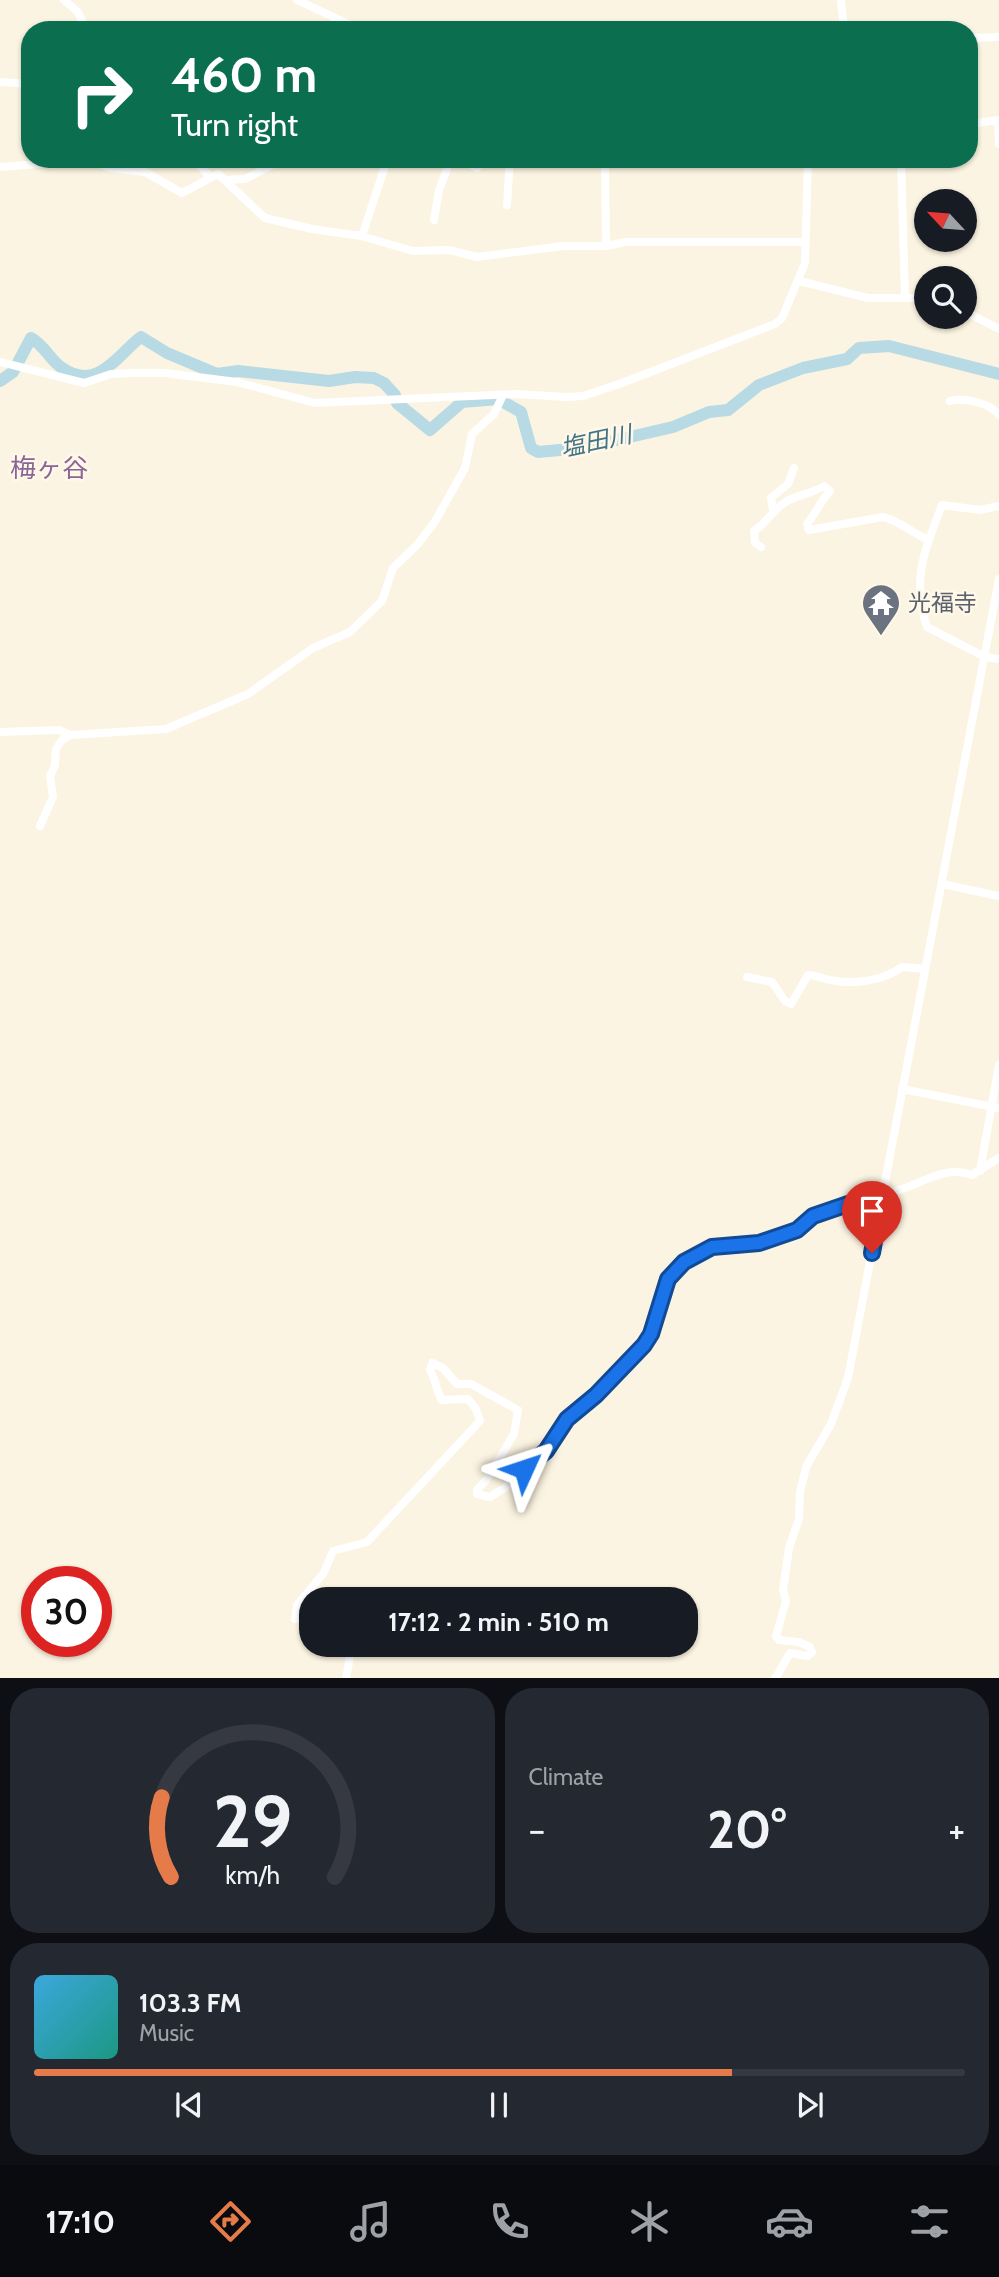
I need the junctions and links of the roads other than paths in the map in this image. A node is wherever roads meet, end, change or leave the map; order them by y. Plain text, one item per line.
1 (64, 0) edge
2 (297, 0) edge
3 (841, 0) edge
4 (82, 21) edge
5 (342, 21) edge
6 (843, 21) edge
7 (999, 37) edge
8 (978, 38) edge
9 (0, 82) edge
10 (21, 83) edge
11 (999, 120) edge
12 (978, 123) edge
13 (999, 144) edge
14 (0, 167) edge
15 (21, 167) edge
16 (117, 168) edge
17 (202, 168) edge
18 (266, 168) edge
19 (384, 168) edge
20 (448, 168) edge
21 (510, 168) edge
22 (605, 168) edge
23 (808, 168) edge
24 (901, 168) edge
25 (209, 176) junction
26 (226, 180) junction
27 (508, 205) dead end
28 (434, 220) dead end
29 (362, 236) junction
30 (806, 242) junction
31 (606, 246) junction
32 (799, 281) junction
33 (905, 298) junction
34 (914, 298) edge
35 (977, 318) edge
36 (999, 329) edge
37 (0, 362) edge
38 (503, 395) junction
39 (950, 401) dead end
40 (999, 415) edge
41 (794, 468) dead end
42 (999, 506) edge
43 (773, 512) junction
44 (927, 540) junction
45 (761, 547) dead end
46 (999, 579) edge
47 (985, 657) junction
48 (999, 659) edge
49 (0, 732) edge
50 (70, 735) junction
51 (40, 826) dead end
52 (942, 884) junction
53 (999, 896) edge
54 (925, 969) junction
55 (747, 977) dead end
56 (999, 1065) edge
57 (902, 1089) junction
58 (995, 1107) edge
59 (999, 1158) edge
60 (980, 1171) junction
61 (882, 1198) junction
62 (312, 1587) edge
63 (299, 1603) edge
64 (299, 1619) edge
65 (350, 1657) edge
66 (346, 1678) edge
67 (775, 1678) edge

1 - 4 street
2 - 5 street
3 - 6 street
7 - 8 street
9 - 10 street
11 - 12 street
11 - 13 street
14 - 15 street
16 - 25 street
17 - 25 street
18 - 26 street
19 - 29 street
20 - 28 street
21 - 27 street
22 - 31 street
23 - 30 street
24 - 33 street
25 - 26 street
26 - 29 street
29 - 31 street
30 - 31 street
30 - 32 street
32 - 33 street
32 - 38 street
33 - 34 street
35 - 36 street
37 - 38 street
38 - 50 street
39 - 40 street
41 - 43 street
42 - 44 street
43 - 44 street
43 - 45 street
44 - 47 street
46 - 47 street
47 - 48 street
47 - 52 street
49 - 50 street
50 - 51 street
52 - 53 street
52 - 54 street
54 - 55 street
54 - 57 street
56 - 58 street
57 - 58 street
57 - 61 street
58 - 60 street
59 - 60 street
60 - 61 street
61 - 62 street
61 - 67 street
63 - 64 street
65 - 66 street

